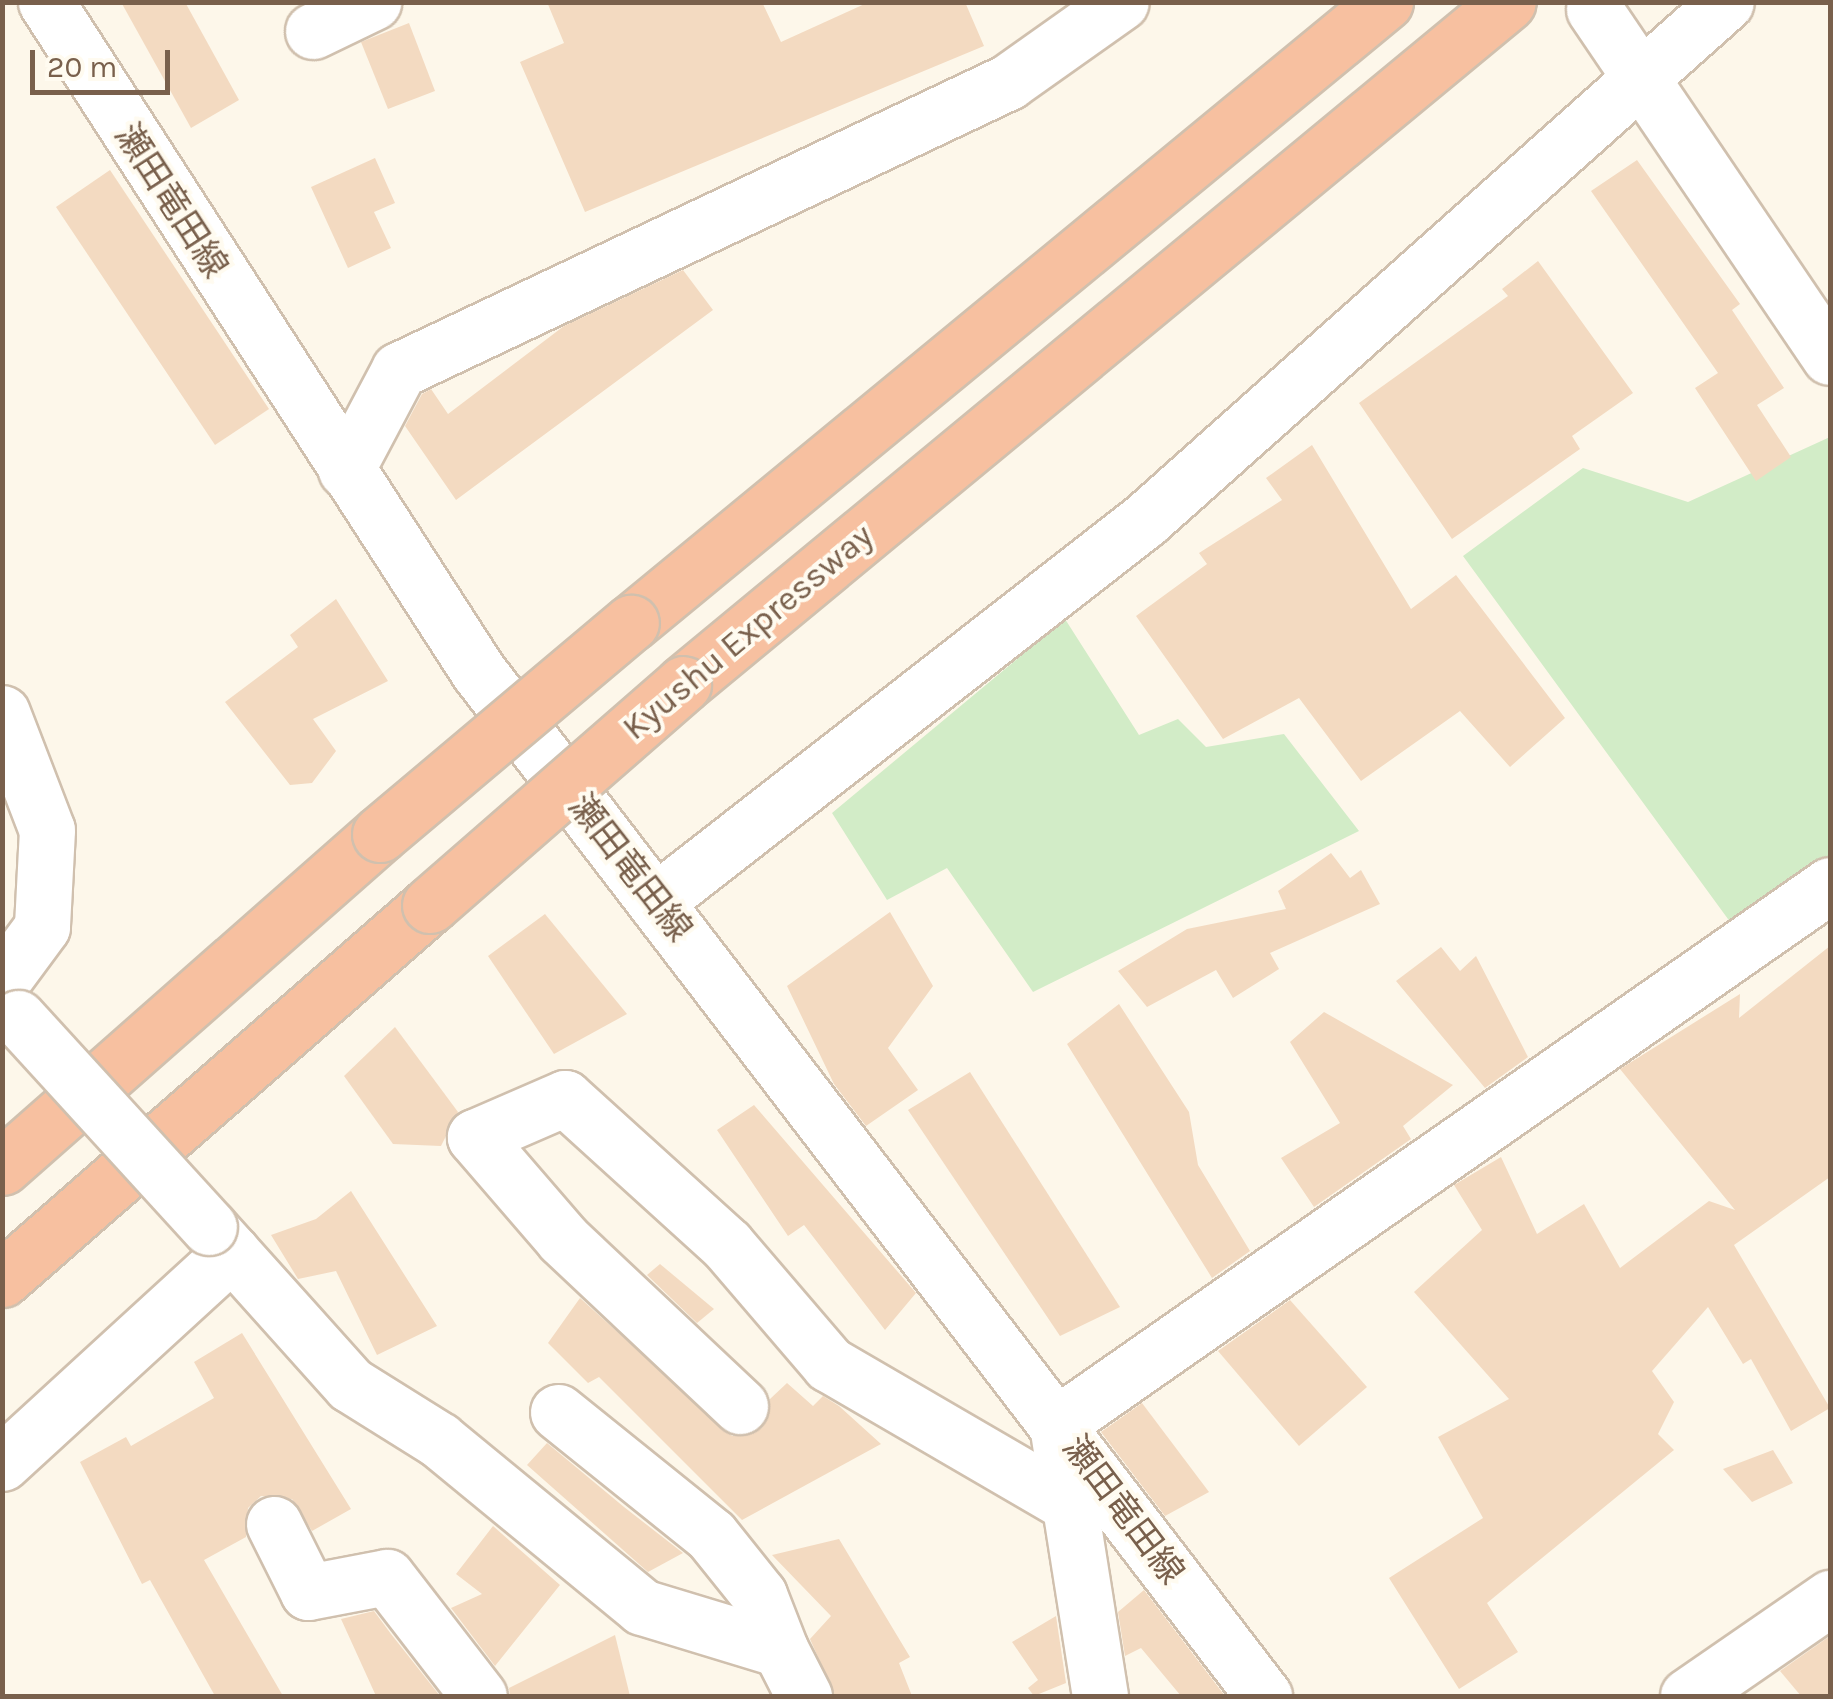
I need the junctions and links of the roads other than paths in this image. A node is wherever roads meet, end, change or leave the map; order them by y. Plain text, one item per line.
1 (46, 2) edge
2 (373, 2) edge
3 (1121, 2) edge
4 (1385, 2) edge
5 (1508, 2) edge
6 (1726, 2) edge
7 (1594, 9) dead end
8 (313, 31) dead end
9 (1642, 69) junction
10 (1830, 356) edge
11 (346, 470) junction
12 (2, 713) edge
13 (1830, 885) edge
14 (655, 902) junction
15 (8, 1001) edge
16 (2, 1167) edge
17 (220, 1239) junction
18 (2, 1279) edge
19 (740, 1406) dead end
20 (558, 1412) dead end
21 (1057, 1424) junction
22 (2, 1463) edge
23 (1070, 1504) junction
24 (274, 1524) dead end
25 (1830, 1598) edge
26 (792, 1673) edge
27 (478, 1696) edge
28 (1100, 1696) edge
29 (1264, 1696) edge
30 (1688, 1696) edge

1 - 11 street, 瀬田竜田線
2 - 8 street
3 - 11 street
4 - 16 highway, bridge
5 - 18 highway, Kyushu Expressway, bridge
6 - 9 street
7 - 9 street
9 - 10 street
9 - 14 street
11 - 14 street, 瀬田竜田線
12 - 15 street
13 - 21 street
14 - 21 street, 瀬田竜田線
15 - 17 street, bridge
17 - 22 street
17 - 26 street
19 - 23 street
20 - 26 street
21 - 23 street
21 - 29 street, 瀬田竜田線
23 - 28 street
24 - 27 street
25 - 30 street

